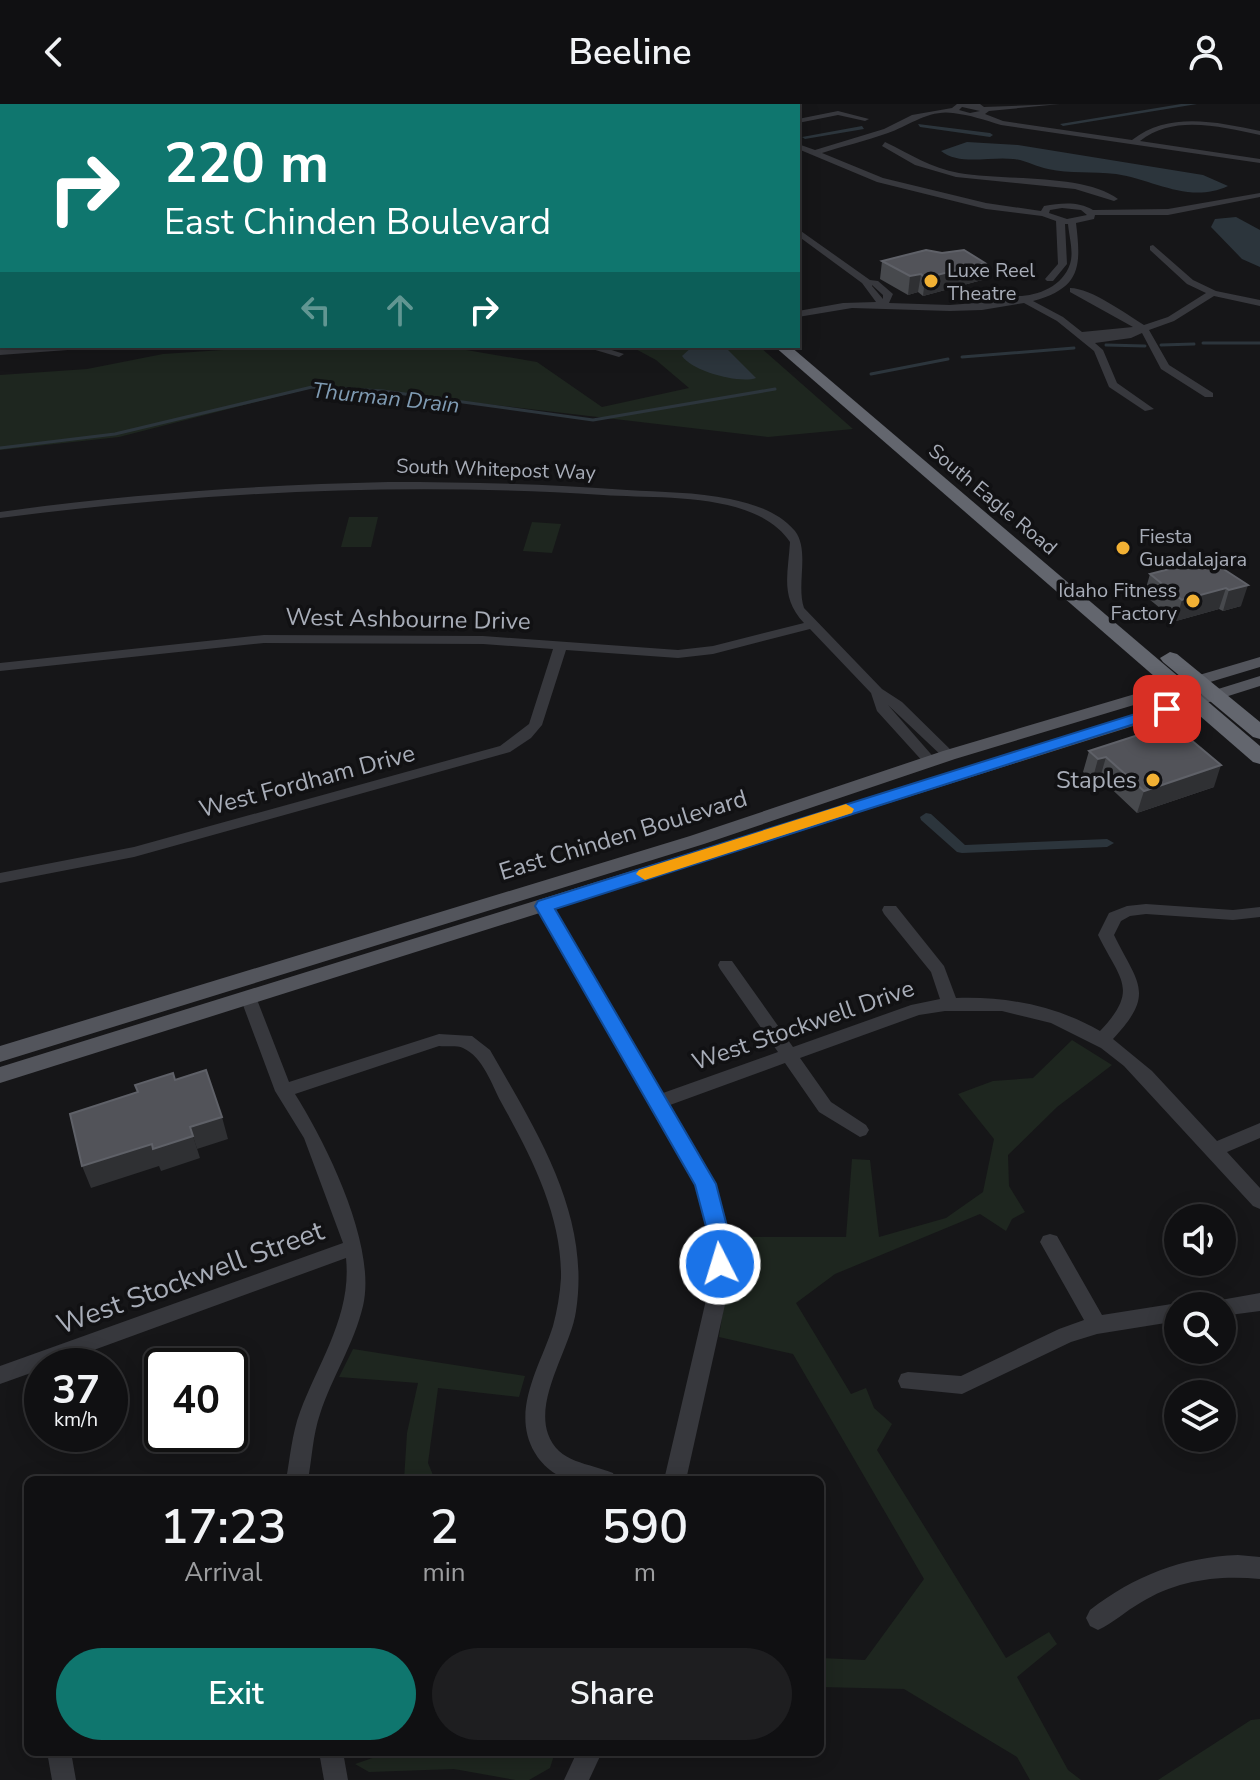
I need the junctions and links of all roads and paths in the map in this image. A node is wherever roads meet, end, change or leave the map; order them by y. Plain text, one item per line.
1 (849, 104) edge
2 (1056, 104) edge
3 (957, 107) edge
4 (981, 112) junction
5 (838, 113) junction
6 (1235, 118) dead end
7 (865, 119) junction
8 (876, 119) dead end
9 (800, 121) edge
10 (894, 123) junction
11 (1230, 128) junction
12 (1258, 133) edge
13 (868, 136) junction
14 (1134, 142) junction
15 (806, 149) edge
16 (1260, 161) edge
17 (1260, 195) edge
18 (1114, 199) dead end
19 (1046, 211) junction
20 (1091, 215) junction
21 (1060, 221) junction
22 (1072, 223) junction
23 (800, 233) edge
24 (1153, 248) dead end
25 (1073, 290) dead end
26 (1213, 293) junction
27 (1089, 297) junction
28 (1020, 298) junction
29 (1073, 303) dead end
30 (1260, 303) edge
31 (880, 304) junction
32 (800, 311) edge
33 (1143, 329) junction
34 (1083, 338) junction
35 (54, 348) edge
36 (595, 348) edge
37 (784, 348) edge
38 (791, 348) edge
39 (800, 348) edge
40 (0, 352) edge
41 (619, 354) dead end
42 (824, 376) junction
43 (1209, 395) dead end
44 (1149, 409) dead end
45 (0, 515) edge
46 (812, 625) junction
47 (561, 645) junction
48 (1260, 662) edge
49 (0, 667) edge
50 (1260, 681) edge
51 (1196, 690) junction
52 (1260, 733) edge
53 (1260, 757) edge
54 (940, 758) junction
55 (0, 878) edge
56 (514, 896) junction
57 (544, 906) junction
58 (890, 910) dead end
59 (1260, 912) edge
60 (726, 965) dead end
61 (248, 997) junction
62 (950, 1003) junction
63 (1102, 1040) junction
64 (0, 1054) edge
65 (789, 1055) junction
66 (0, 1075) edge
67 (284, 1091) junction
68 (659, 1102) junction
69 (860, 1130) dead end
70 (1260, 1130) edge
71 (1214, 1150) junction
72 (1260, 1201) edge
73 (1050, 1242) dead end
74 (354, 1247) junction
75 (1260, 1302) edge
76 (1236, 1305) edge
77 (1164, 1314) edge
78 (1097, 1325) junction
79 (0, 1375) edge
80 (908, 1381) dead end
81 (298, 1476) edge
82 (586, 1476) edge
83 (676, 1476) edge
84 (1260, 1568) edge
85 (1098, 1618) dead end
86 (60, 1756) edge
87 (332, 1756) edge
88 (588, 1756) edge
89 (64, 1780) edge
90 (336, 1780) edge
91 (576, 1780) edge

1 - 5 street
2 - 4 street
3 - 4 street
3 - 10 street
4 - 14 street
5 - 7 street
5 - 9 street
6 - 11 street
7 - 8 street
7 - 10 street
10 - 13 street
11 - 12 street
11 - 14 street
13 - 15 street
13 - 18 street
14 - 16 street
15 - 19 street
17 - 20 street
19 - 20 street
19 - 21 street
20 - 22 street
21 - 22 street
21 - 28 street
22 - 28 street
23 - 31 street
24 - 26 street
25 - 27 street
26 - 30 street
26 - 33 street
27 - 29 street
27 - 33 street
28 - 31 street
28 - 34 street
31 - 32 street
33 - 34 street
33 - 43 street
34 - 44 street
35 - 40 street
36 - 41 street
37 - 42 highway, South Eagle Road
38 - 42 highway
39 - 42 highway, South Eagle Road
42 - 51 highway, South Eagle Road
42 - 51 highway, South Eagle Road
45 - 46 street, South Whitepost Way
46 - 47 street, West Ashbourne Drive
46 - 54 street, South Whitepost Way
47 - 49 street, West Ashbourne Drive
47 - 55 street, West Fordham Drive
48 - 51 main road, East Chinden Boulevard
50 - 51 main road
51 - 52 highway
51 - 53 highway
51 - 54 main road, East Chinden Boulevard
51 - 57 main road, East Chinden Boulevard
54 - 56 main road, East Chinden Boulevard
56 - 61 main road
56 - 64 main road, East Chinden Boulevard
57 - 61 main road, East Chinden Boulevard
57 - 68 street
58 - 62 street
59 - 63 street
60 - 65 street
61 - 66 main road, East Chinden Boulevard
61 - 67 street
62 - 63 street, West Stockwell Drive
62 - 65 street, West Stockwell Drive
63 - 71 street, West Stockwell Drive
65 - 68 street, West Stockwell Drive
65 - 69 street
67 - 74 street
67 - 82 street
68 - 83 street
70 - 71 street
71 - 72 street, West Stockwell Drive
73 - 78 street
74 - 79 street, West Stockwell Street
74 - 81 street
75 - 76 street
77 - 78 street
78 - 80 street
84 - 85 street
86 - 89 street
87 - 90 street
88 - 91 street

